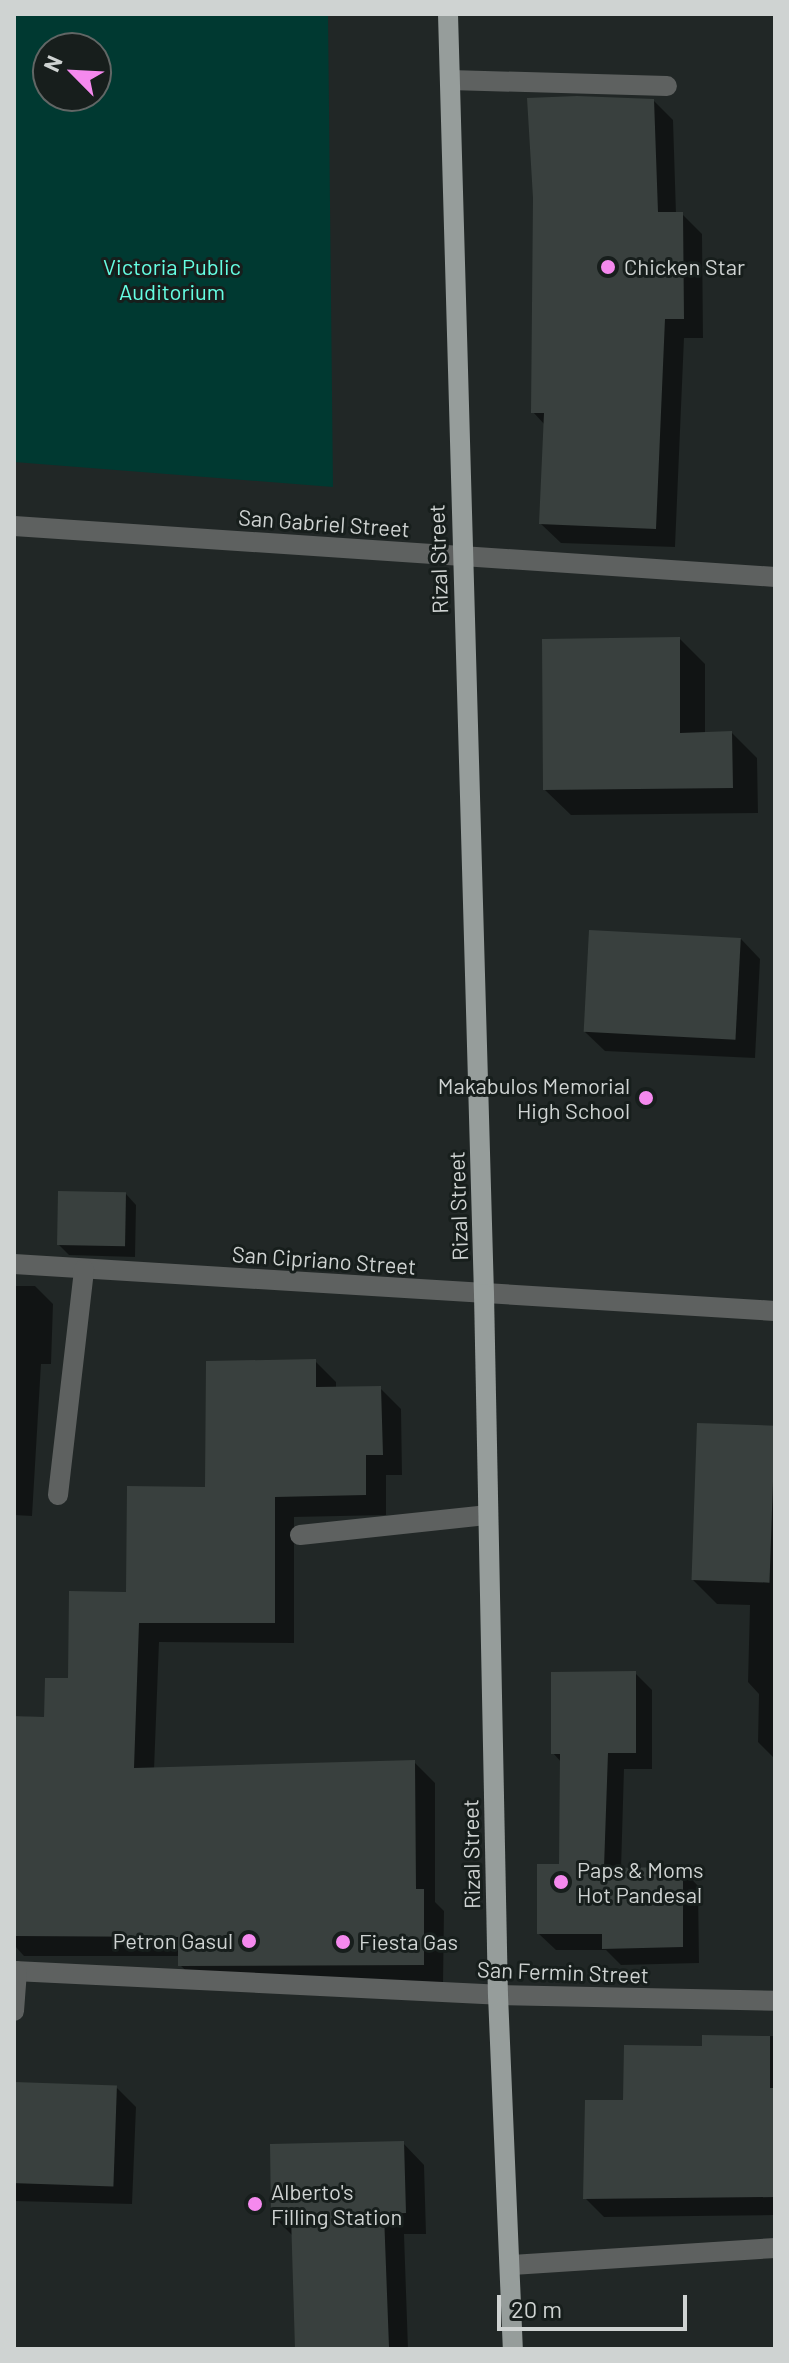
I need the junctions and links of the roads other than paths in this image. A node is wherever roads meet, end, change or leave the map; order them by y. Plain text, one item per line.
1 (448, 14) edge
2 (450, 80) junction
3 (667, 86) dead end
4 (14, 526) edge
5 (462, 557) junction
6 (775, 577) edge
7 (14, 1264) edge
8 (84, 1269) junction
9 (484, 1294) junction
10 (775, 1311) edge
11 (58, 1495) dead end
12 (486, 1515) junction
13 (300, 1535) dead end
14 (15, 1971) edge
15 (498, 1995) junction
16 (775, 2001) edge
17 (14, 2011) edge
18 (775, 2248) edge
19 (512, 2265) junction
20 (513, 2349) edge

1 - 2 main road, Rizal Street
2 - 3 street
2 - 5 main road, Rizal Street
4 - 5 street, San Gabriel Street
5 - 6 street, San Gabriel Street
5 - 9 main road, Rizal Street
7 - 8 street, San Cipriano Street
8 - 9 street, San Cipriano Street
8 - 11 street
9 - 10 street, San Cipriano Street
9 - 12 main road, Rizal Street
12 - 13 street
12 - 15 main road, Rizal Street
14 - 15 street, San Fermin Street
14 - 17 street
15 - 16 street, San Fermin Street
15 - 19 main road, Rizal Street
18 - 19 street
19 - 20 main road, Rizal Street

